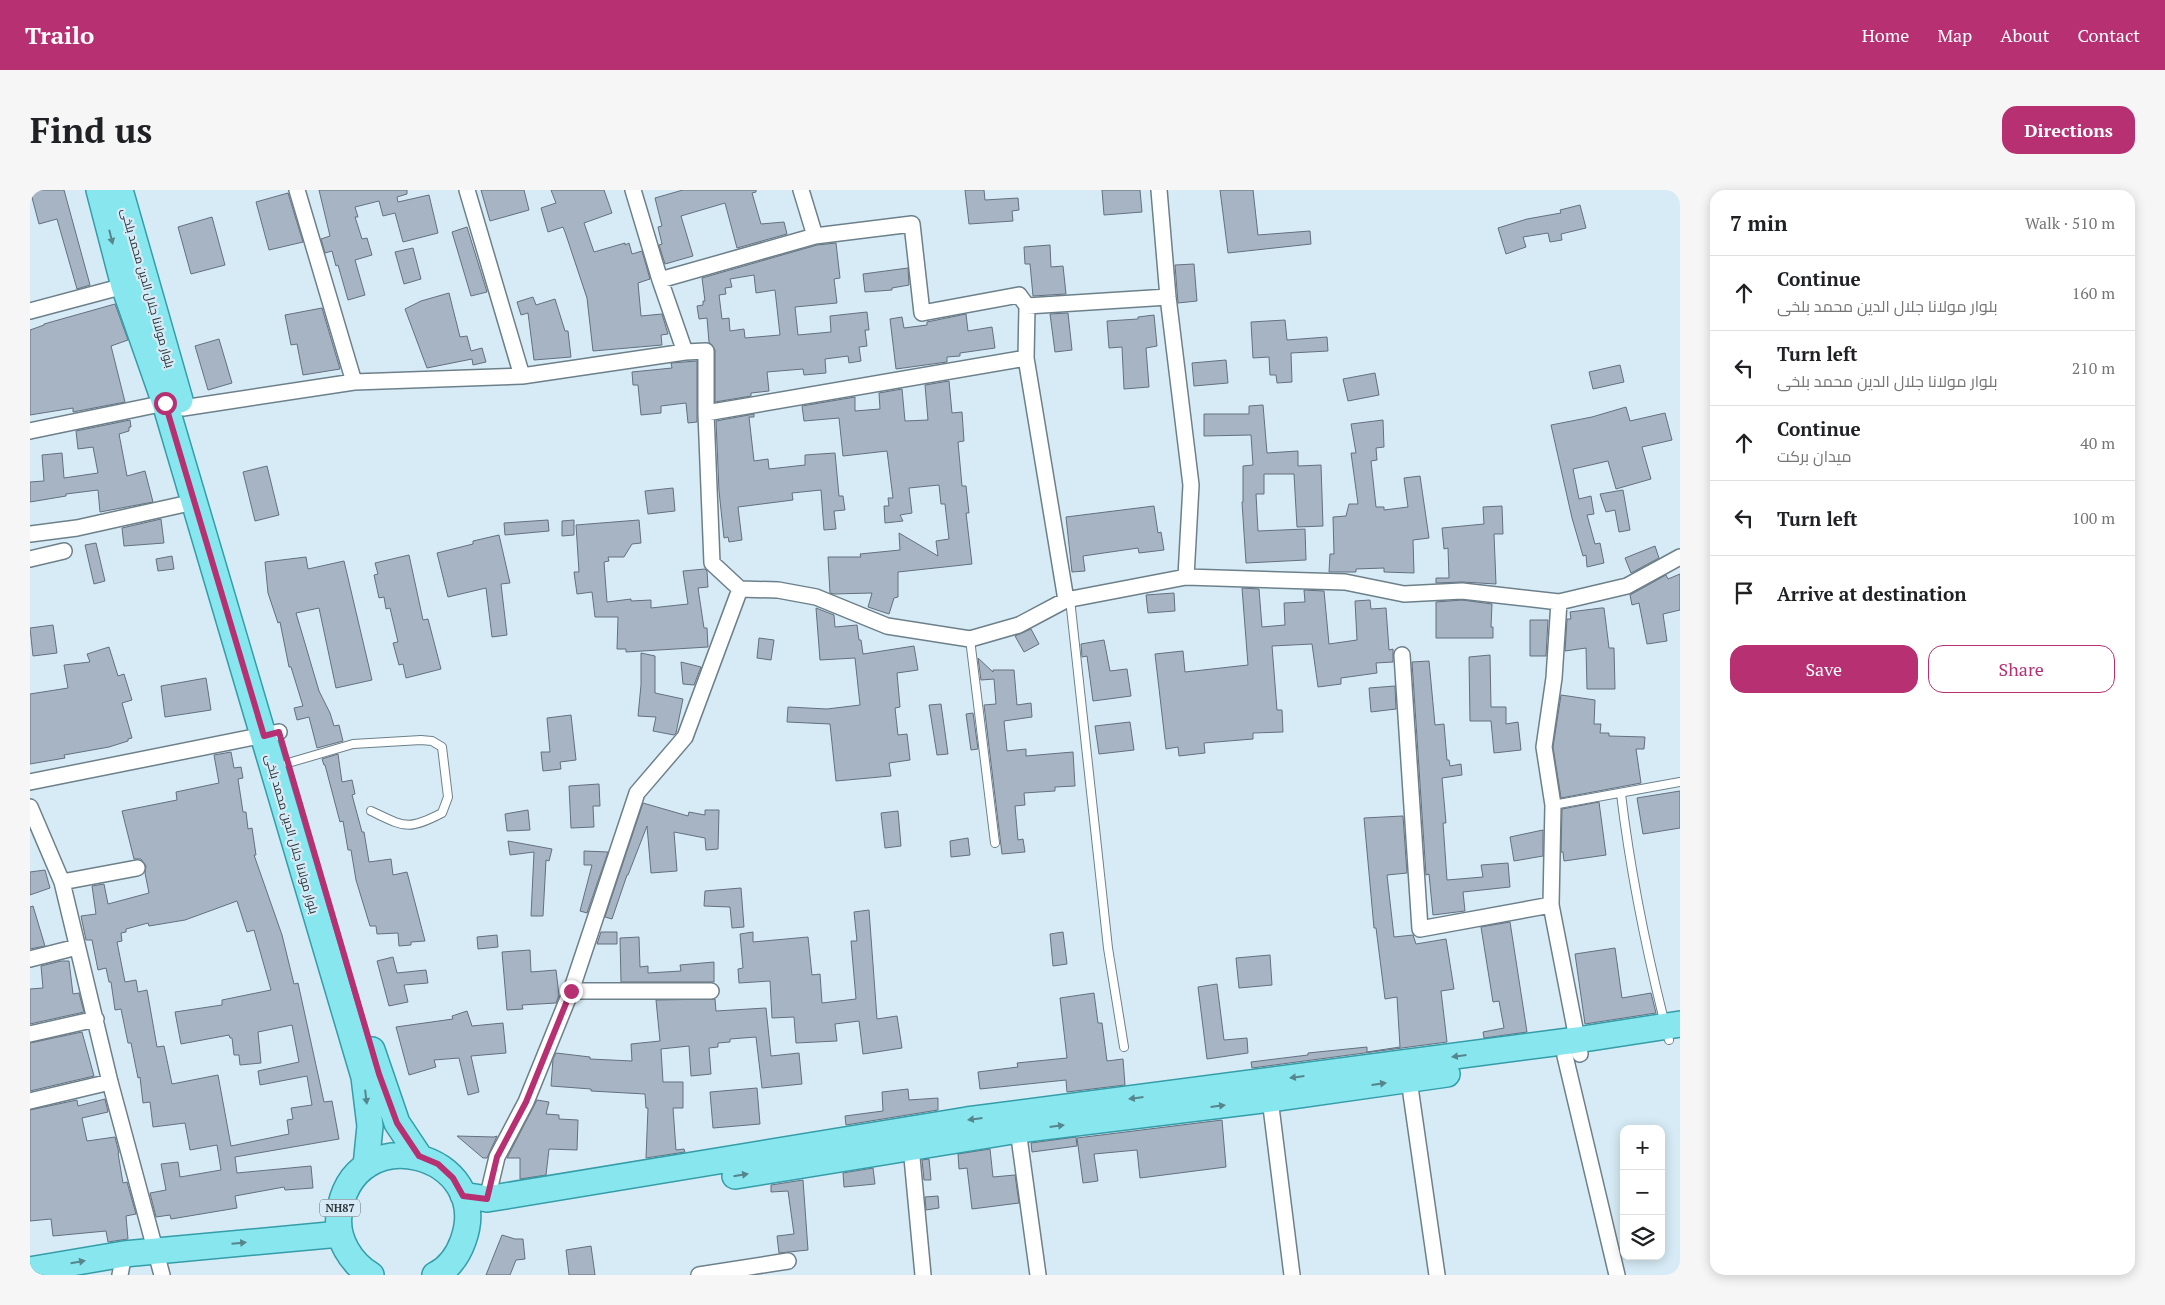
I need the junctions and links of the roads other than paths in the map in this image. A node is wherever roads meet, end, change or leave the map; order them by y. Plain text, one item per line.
1 (99, 190) edge
2 (120, 190) edge
3 (297, 190) edge
4 (467, 190) edge
5 (633, 190) edge
6 (801, 190) edge
7 (1159, 190) edge
8 (814, 236) junction
9 (660, 280) junction
10 (124, 286) junction
11 (1168, 297) junction
12 (1027, 306) junction
13 (30, 311) edge
14 (685, 352) junction
15 (1026, 358) junction
16 (522, 376) junction
17 (354, 382) junction
18 (174, 406) junction
19 (706, 413) junction
20 (30, 432) edge
21 (194, 502) junction
22 (30, 534) edge
23 (64, 551) dead end
24 (1680, 557) edge
25 (30, 559) edge
26 (1186, 577) junction
27 (740, 589) junction
28 (1068, 600) junction
29 (1559, 602) junction
30 (970, 639) junction
31 (1402, 655) dead end
32 (271, 734) junction
33 (288, 763) junction
34 (30, 782) edge
35 (1680, 782) edge
36 (1621, 794) junction
37 (1552, 805) junction
38 (30, 808) edge
39 (371, 811) dead end
40 (995, 843) dead end
41 (137, 868) dead end
42 (62, 882) junction
43 (1551, 905) junction
44 (77, 947) junction
45 (30, 959) edge
46 (711, 990) dead end
47 (571, 991) junction
48 (96, 1018) junction
49 (1673, 1032) edge
50 (30, 1034) edge
51 (1124, 1047) dead end
52 (1574, 1050) junction
53 (1409, 1080) junction
54 (110, 1082) junction
55 (1270, 1100) junction
56 (30, 1101) edge
57 (1018, 1130) junction
58 (911, 1148) junction
59 (419, 1156) junction
60 (366, 1166) junction
61 (473, 1203) junction
62 (340, 1234) junction
63 (157, 1250) junction
64 (788, 1261) dead end
65 (122, 1264) edge
66 (30, 1270) edge
67 (444, 1271) edge
68 (162, 1275) edge
69 (371, 1275) edge
70 (699, 1275) edge
71 (923, 1275) edge
72 (1038, 1275) edge
73 (1292, 1275) edge
74 (1437, 1275) edge
75 (1617, 1275) edge

1 -> 10 main road, بلوار مولانا جلال الدین محمد بلخی / NH87
2 - 18 main road, بلوار مولانا جلال الدین محمد بلخی / NH87
3 - 17 street
4 - 16 street
5 - 9 street
6 - 8 street
7 - 11 street
8 - 9 street
8 - 12 street
9 - 14 street
10 - 13 street
10 - 18 main road, بلوار مولانا جلال الدین محمد بلخی / NH87
11 - 12 street
11 - 26 street
12 - 15 street
14 - 16 street
14 - 19 street
15 - 19 street
15 - 28 street
16 - 17 street
17 - 18 street
18 - 20 street
18 - 21 main road, بلوار مولانا جلال الدین محمد بلخی / NH87
18 - 32 main road, بلوار مولانا جلال الدین محمد بلخی / NH87
19 - 27 street
21 - 22 street
21 - 32 main road, بلوار مولانا جلال الدین محمد بلخی / NH87
23 - 25 street
24 - 29 street
26 - 28 street
26 - 29 street
27 - 30 street
27 - 47 street
28 - 30 street
28 - 51 lane
29 - 37 street
30 - 40 lane
31 - 43 street
32 - 33 main road, بلوار مولانا جلال الدین محمد بلخی / NH87
32 - 34 street
32 -> 60 main road, بلوار مولانا جلال الدین محمد بلخی / NH87
33 - 39 lane
33 - 59 main road, بلوار مولانا جلال الدین محمد بلخی / NH87
35 - 36 lane
36 - 37 lane
36 - 49 lane
37 - 43 street
38 - 42 street
41 - 42 street
42 - 44 street
43 - 52 street
44 - 45 street
44 - 48 street
46 - 47 street
47 - 61 street
48 - 50 street
48 - 54 street
49 - 52 main road
52 - 53 main road
52 -> 61 main road
52 - 75 street
55 -> 53 main road
53 - 74 street
54 - 56 street
54 - 63 street
57 -> 55 main road
55 - 73 street
57 - 58 main road
57 - 72 street
61 -> 58 main road
58 - 71 street
59 - 60 main road, NH87
59 - 61 main road, NH87
60 - 62 main road, NH87
61 - 67 main road
63 -> 62 main road
62 - 69 main road, NH87
63 - 65 main road
63 - 68 street
64 - 70 street
66 -> 65 main road

